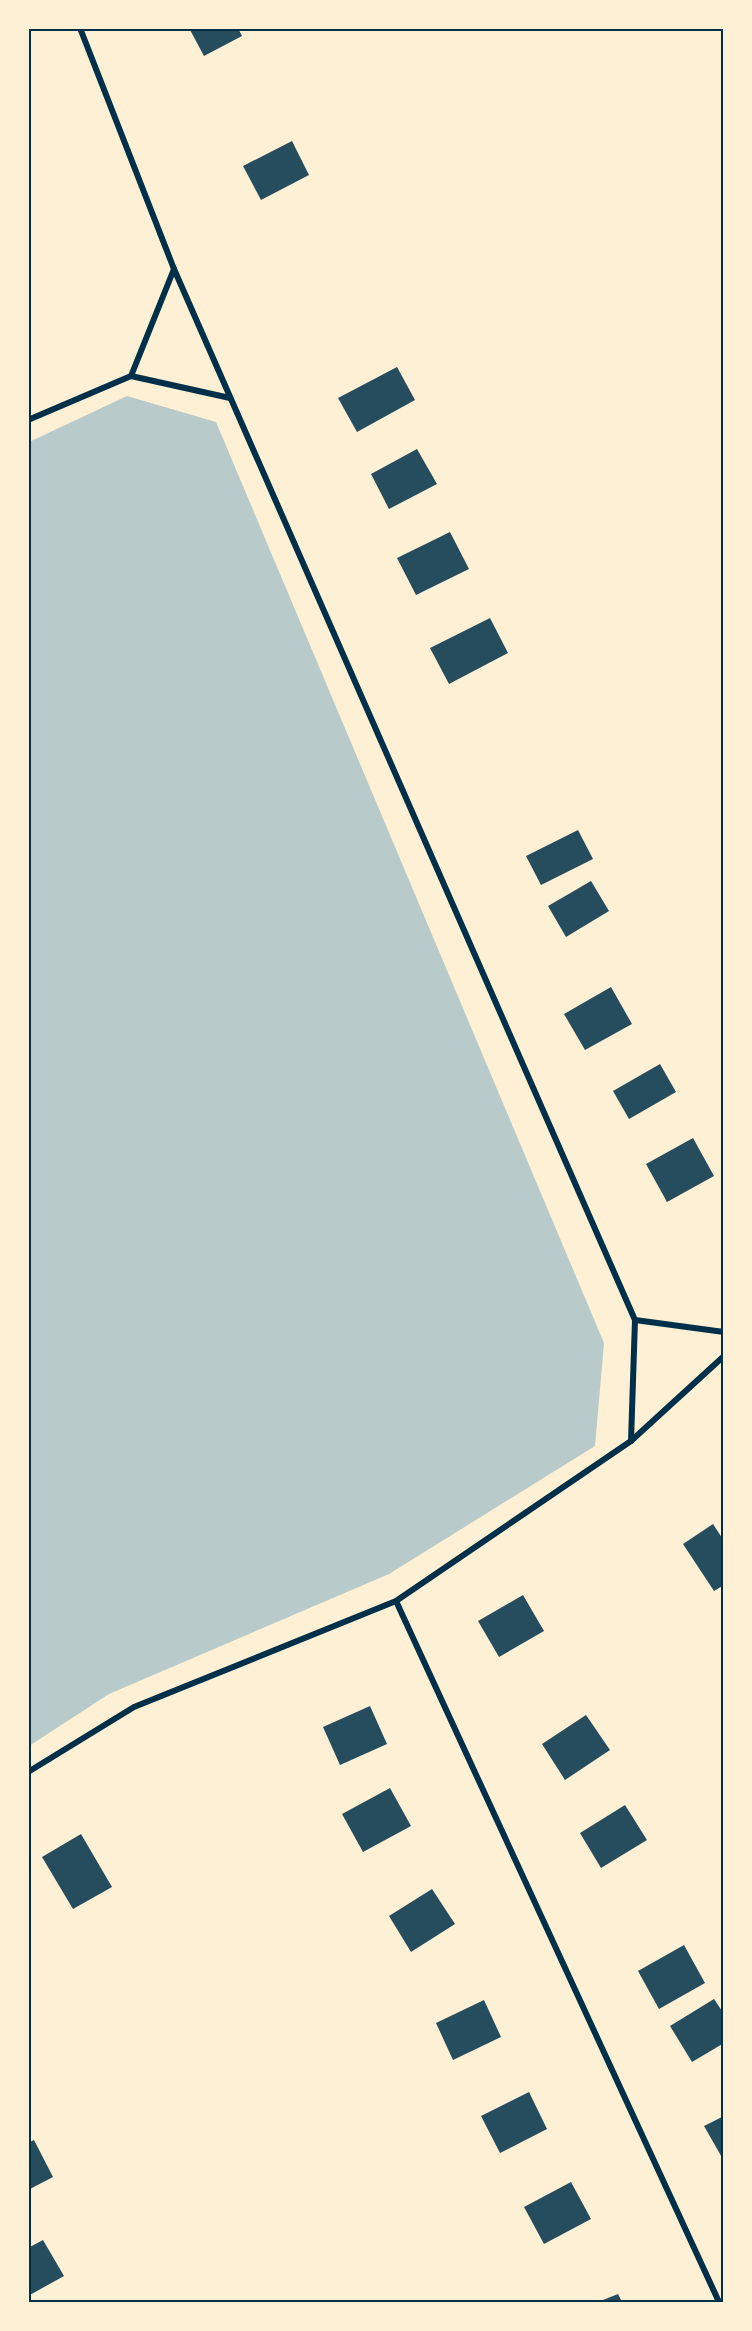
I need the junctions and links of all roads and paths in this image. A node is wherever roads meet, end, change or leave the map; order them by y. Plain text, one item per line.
1 (80, 28) edge
2 (174, 269) junction
3 (131, 376) junction
4 (230, 398) junction
5 (28, 420) edge
6 (635, 1320) junction
7 (723, 1332) edge
8 (723, 1356) edge
9 (631, 1441) junction
10 (396, 1601) junction
11 (28, 1772) edge
12 (719, 2302) edge

1 - 2 street
2 - 3 street
2 - 4 street
3 - 4 street
3 - 5 street
4 - 6 street
6 - 7 street
6 - 9 street
8 - 9 street
9 - 10 street
10 - 11 street
10 - 12 street

